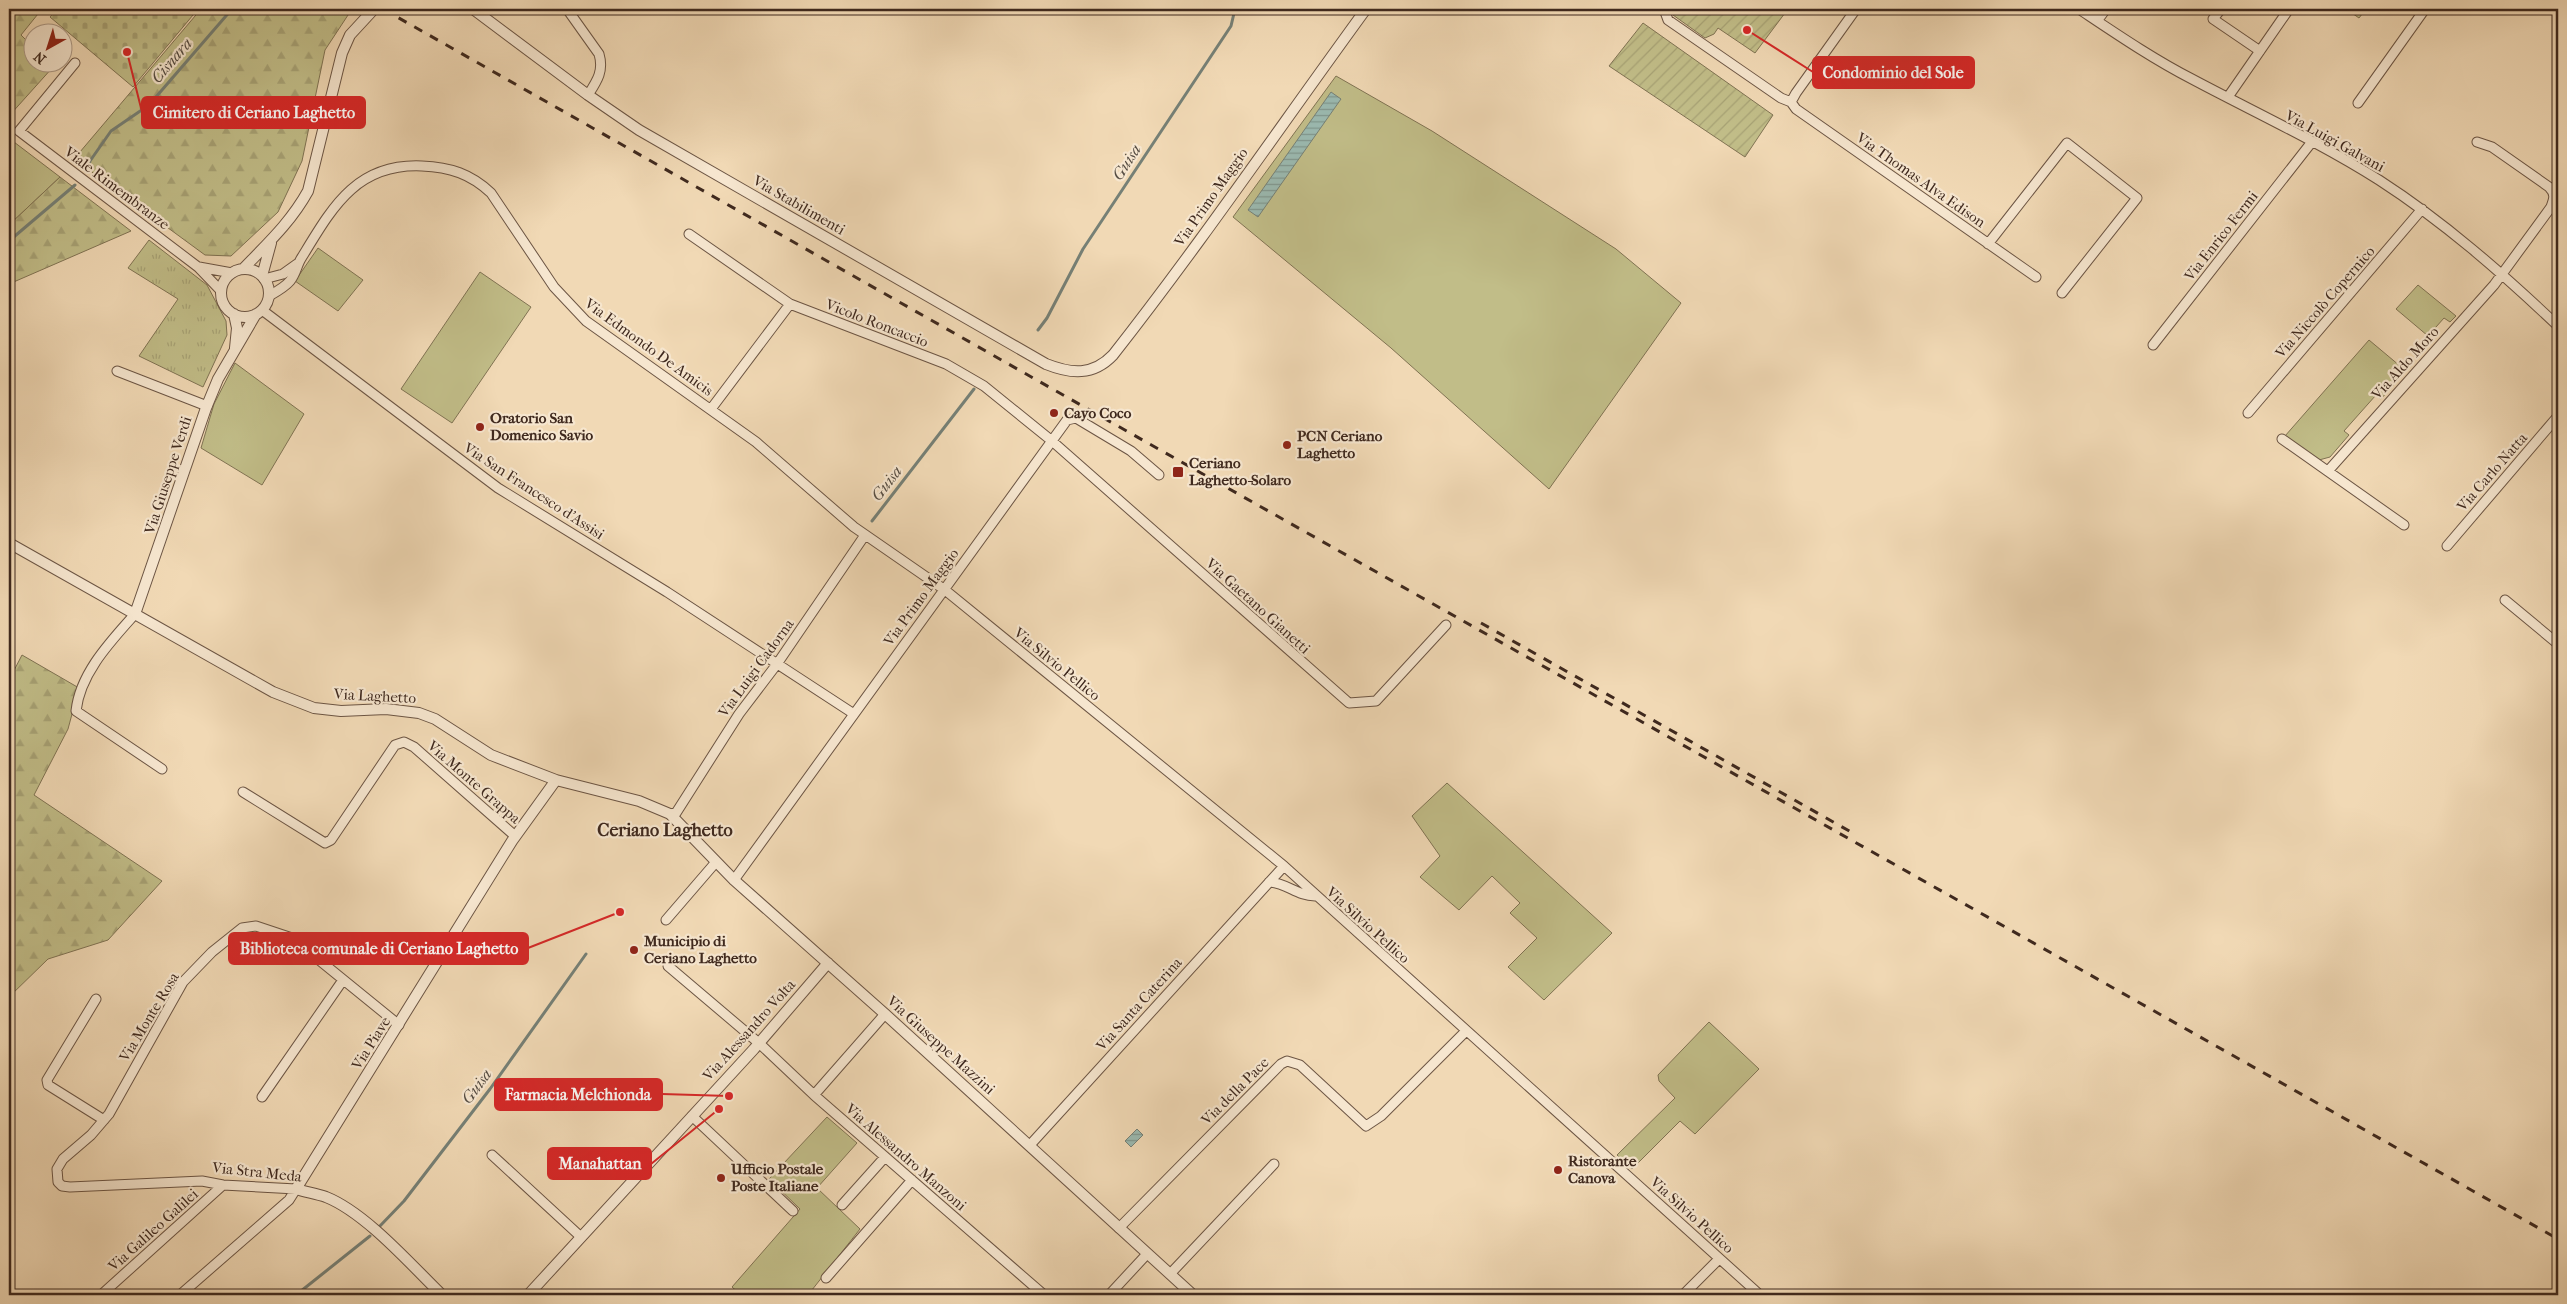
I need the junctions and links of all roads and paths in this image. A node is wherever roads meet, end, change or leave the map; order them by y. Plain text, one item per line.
1 (374, 9) edge
2 (473, 9) edge
3 (567, 9) edge
4 (1366, 9) edge
5 (1664, 9) edge
6 (1856, 9) edge
7 (2079, 9) edge
8 (2106, 9) edge
9 (2221, 9) edge
10 (2289, 9) edge
11 (2425, 9) edge
12 (2097, 21) junction
13 (2260, 51) junction
14 (75, 63) dead end
15 (588, 95) junction
16 (2228, 97) junction
17 (1791, 102) junction
18 (2358, 103) dead end
19 (2477, 142) dead end
20 (2311, 143) junction
21 (2422, 209) junction
22 (689, 234) dead end
23 (272, 242) junction
24 (1988, 244) junction
25 (297, 264) junction
26 (198, 267) junction
27 (243, 269) junction
28 (232, 273) junction
29 (2502, 274) junction
30 (263, 277) junction
31 (2036, 278) dead end
32 (221, 291) junction
33 (2062, 293) dead end
34 (269, 296) junction
35 (790, 304) junction
36 (259, 312) junction
37 (234, 314) junction
38 (2558, 326) edge
39 (1122, 344) joint
40 (2153, 346) dead end
41 (235, 348) junction
42 (117, 371) dead end
43 (207, 406) junction
44 (711, 409) junction
45 (2248, 412) dead end
46 (2558, 416) edge
47 (2282, 439) dead end
48 (1052, 441) junction
49 (2328, 471) junction
50 (1159, 475) dead end
51 (2404, 524) dead end
52 (865, 535) junction
53 (9, 543) edge
54 (2447, 546) dead end
55 (945, 590) junction
56 (2505, 600) dead end
57 (135, 614) junction
58 (1446, 625) dead end
59 (2558, 644) edge
60 (777, 664) junction
61 (854, 714) junction
62 (162, 769) dead end
63 (556, 780) junction
64 (243, 792) dead end
65 (670, 814) junction
66 (515, 836) junction
67 (716, 862) junction
68 (1284, 866) junction
69 (734, 880) junction
70 (1269, 882) junction
71 (1316, 896) junction
72 (666, 920) dead end
73 (828, 963) junction
74 (668, 966) dead end
75 (343, 980) junction
76 (96, 999) dead end
77 (885, 1014) junction
78 (400, 1025) junction
79 (1466, 1031) junction
80 (760, 1044) junction
81 (814, 1095) junction
82 (262, 1097) dead end
83 (692, 1116) junction
84 (104, 1120) junction
85 (1030, 1146) junction
86 (492, 1155) dead end
87 (885, 1157) junction
88 (1274, 1164) dead end
89 (912, 1180) junction
90 (223, 1185) junction
91 (62, 1186) joint
92 (296, 1189) junction
93 (842, 1204) dead end
94 (793, 1211) dead end
95 (1119, 1228) junction
96 (581, 1237) junction
97 (1147, 1254) junction
98 (1719, 1258) junction
99 (1170, 1274) junction
100 (826, 1278) dead end
101 (1037, 1292) edge
102 (101, 1295) edge
103 (180, 1295) edge
104 (442, 1295) edge
105 (528, 1295) edge
106 (1044, 1295) edge
107 (1109, 1295) edge
108 (1193, 1295) edge
109 (1683, 1295) edge
110 (1760, 1295) edge

1 - 23 street
2 - 15 street, Via Stabilimenti
3 - 15 street
4 - 39 street, Via Primo Maggio
5 - 17 street, Via Thomas Alva Edison
6 - 17 street
7 - 12 street, Via Luigi Galvani
8 - 12 street
9 - 13 street
10 - 13 street
11 - 18 street
12 - 16 street, Via Luigi Galvani
13 - 16 street
14 - 26 street, Viale Rimembranze
15 - 39 street, Via Stabilimenti
16 - 20 street, Via Luigi Galvani
17 - 24 street, Via Thomas Alva Edison
19 - 29 street, Via Aldo Moro
20 - 21 street, Via Luigi Galvani
20 - 40 street, Via Enrico Fermi
21 - 29 street, Via Luigi Galvani
21 - 45 street, Via Niccolò Copernico
22 - 35 street, Vicolo Roncaccio
23 - 27 street
23 - 30 street
24 - 31 street, Via Thomas Alva Edison
24 - 33 street
25 - 30 street, Via Edmondo De Amicis
25 - 34 street, Via Edmondo De Amicis
25 - 44 street, Via Edmondo De Amicis
26 - 28 street, Viale Rimembranze
26 - 32 street, Viale Rimembranze
27 - 28 street
27 - 30 street
28 - 32 street
29 - 38 street, Via Luigi Galvani
29 - 49 street, Via Aldo Moro
30 - 34 street
32 - 37 street
34 - 36 street
35 - 44 street
35 - 48 street, Vicolo Roncaccio
36 - 37 street
36 - 41 street, Via Giuseppe Verdi
36 - 60 street, Via San Francesco d'Assisi
37 - 41 street, Via Giuseppe Verdi
41 - 43 street, Via Giuseppe Verdi
42 - 43 street
43 - 57 street, Via Giuseppe Verdi
44 - 52 street, Via Edmondo De Amicis
46 - 54 street, Via Carlo Natta
47 - 49 street
48 - 50 street, Via Primo Maggio
48 - 55 street, Via Primo Maggio
48 - 58 street, Via Gaetano Gianetti
49 - 51 street
52 - 55 street, Via Edmondo De Amicis
52 - 60 street, Via Luigi Cadorna
53 - 57 street, Via Laghetto
55 - 61 street, Via Primo Maggio
55 - 68 street, Via Silvio Pellico
56 - 59 street
57 - 62 street
57 - 63 street, Via Laghetto
60 - 61 street, Via San Francesco d'Assisi
60 - 65 street, Via Luigi Cadorna
61 - 69 street, Via Primo Maggio
63 - 65 street, Via Laghetto
63 - 66 street, Via Piave
64 - 66 street, Via Monte Grappa
65 - 67 street, Via Giuseppe Mazzini
66 - 78 street, Via Piave
67 - 69 street, Via Giuseppe Mazzini
67 - 72 street
68 - 70 street, Via Santa Caterina
68 - 71 street, Via Silvio Pellico
69 - 73 street, Via Giuseppe Mazzini
70 - 71 street
70 - 85 street, Via Santa Caterina
71 - 79 street, Via Silvio Pellico
73 - 77 street, Via Giuseppe Mazzini
73 - 80 street, Via Alessandro Volta
74 - 80 street, Via Alessandro Manzoni
75 - 78 street, Via Monte Rosa
75 - 82 street
75 - 84 street, Via Monte Rosa
76 - 84 street
77 - 81 street
77 - 85 street, Via Giuseppe Mazzini
78 - 92 street, Via Piave
79 - 95 street, Via della Pace
79 - 98 street, Via Silvio Pellico
80 - 81 street, Via Alessandro Manzoni
80 - 83 street, Via Alessandro Volta
81 - 87 street, Via Alessandro Manzoni
83 - 94 street
83 - 96 street, Via Alessandro Volta
84 - 91 street, Via Monte Rosa
85 - 95 street, Via Giuseppe Mazzini
86 - 96 street
87 - 89 street, Via Alessandro Manzoni
87 - 93 street
88 - 99 street
89 - 100 street
89 - 101 street, Via Alessandro Manzoni
90 - 91 street, Via Stra Meda
90 - 92 street, Via Stra Meda
90 - 102 street, Via Galileo Galilei
92 - 103 street, Via Piave
92 - 104 street, Via Stra Meda
95 - 97 street, Via Giuseppe Mazzini
96 - 105 street, Via Alessandro Volta
97 - 99 street, Via Giuseppe Mazzini
97 - 107 street
98 - 109 street
98 - 110 street, Via Silvio Pellico
99 - 108 street, Via Giuseppe Mazzini
101 - 106 street, Via Alessandro Manzoni

